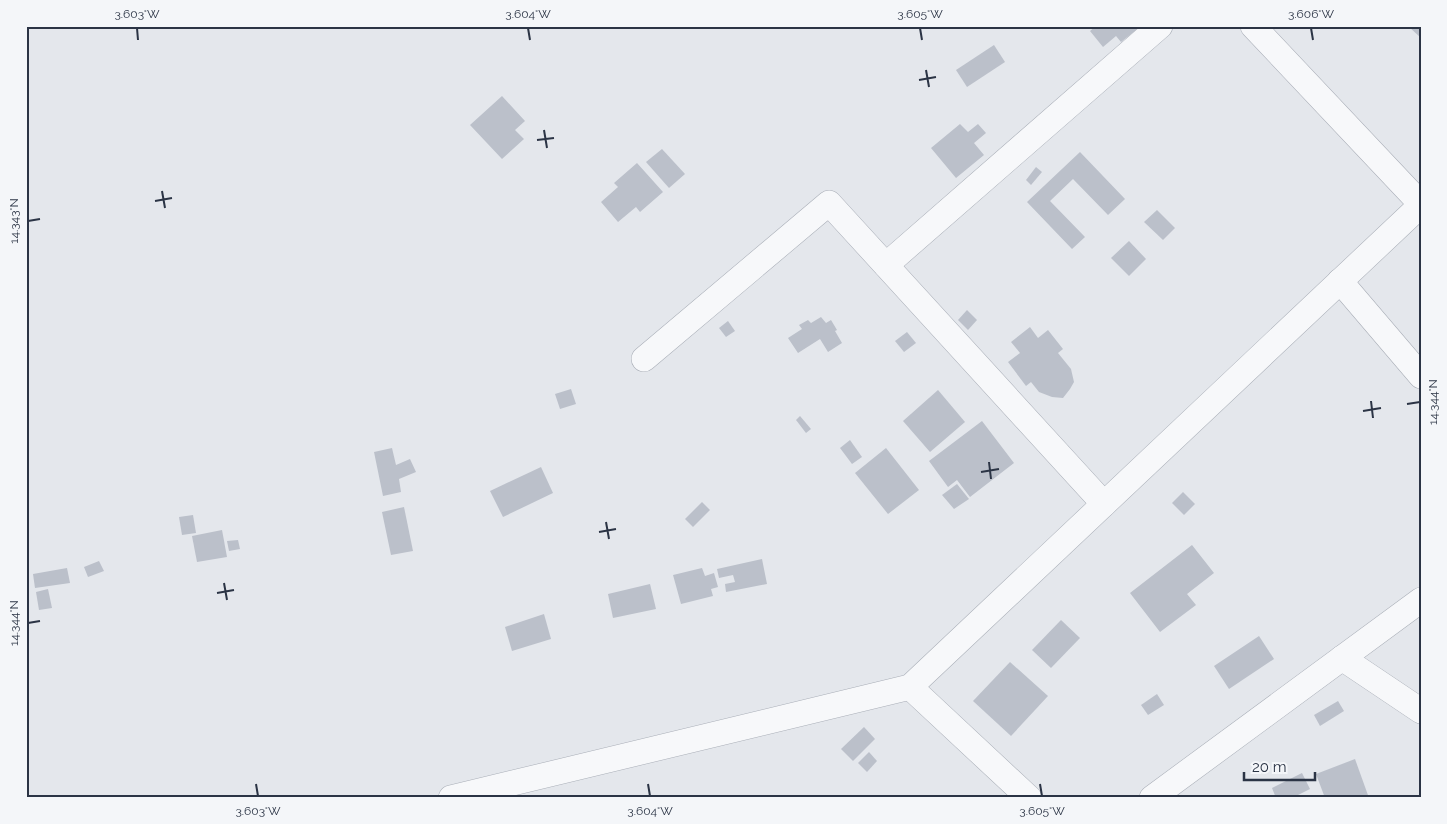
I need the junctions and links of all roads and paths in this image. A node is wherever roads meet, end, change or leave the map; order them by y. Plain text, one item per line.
1 (1160, 26) edge
2 (1253, 26) edge
3 (1421, 204) edge
4 (886, 265) junction
5 (1340, 281) junction
6 (644, 359) dead end
7 (1421, 376) edge
8 (1104, 504) junction
9 (1421, 600) edge
10 (1342, 658) junction
11 (910, 687) junction
12 (1421, 711) edge
13 (451, 798) edge
14 (1029, 798) edge
15 (1152, 798) edge

1 - 4 street
2 - 3 street
3 - 5 street
4 - 6 street
4 - 8 street
5 - 7 street
5 - 8 street
8 - 11 street
9 - 10 street
10 - 12 street
10 - 15 street
11 - 13 street
11 - 14 street

